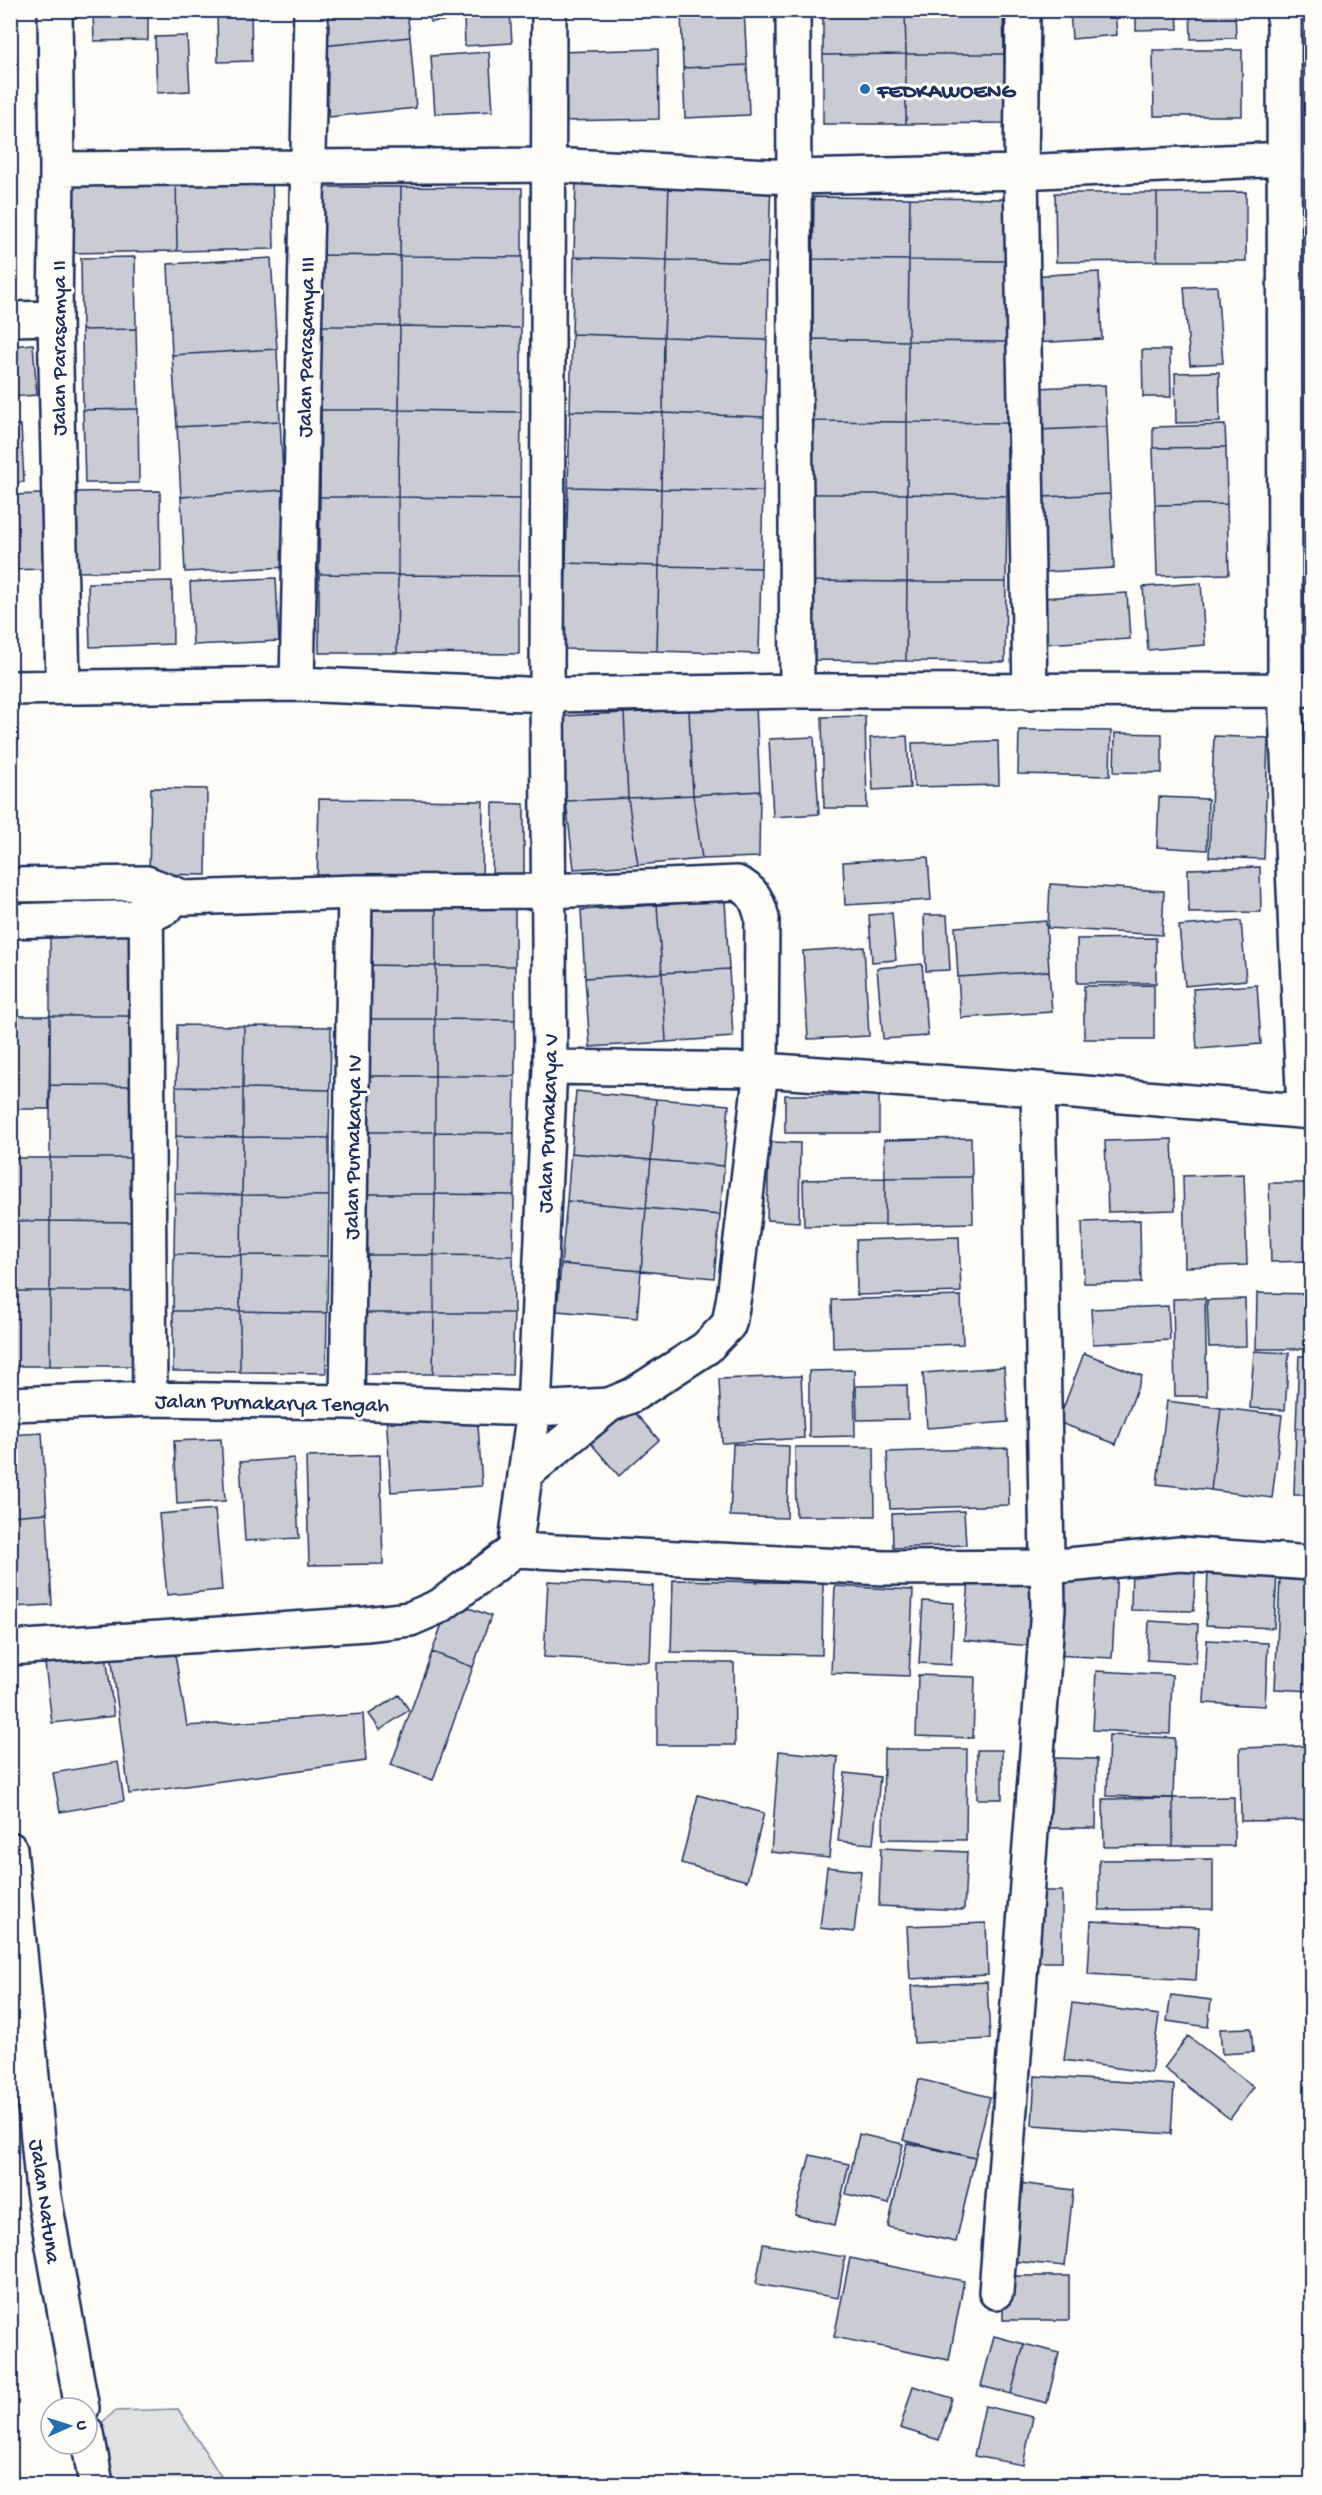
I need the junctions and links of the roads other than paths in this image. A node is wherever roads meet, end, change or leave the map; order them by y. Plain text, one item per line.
1 (56, 10) edge
2 (311, 10) edge
3 (549, 10) edge
4 (793, 10) edge
5 (1023, 10) edge
6 (1284, 10) edge
7 (1284, 159) junction
8 (549, 165) junction
9 (308, 167) junction
10 (57, 169) junction
11 (1021, 172) junction
12 (792, 177) junction
13 (55, 318) junction
14 (10, 319) edge
15 (297, 684) junction
16 (63, 686) junction
17 (10, 688) edge
18 (1298, 690) edge
19 (797, 691) junction
20 (1030, 692) junction
21 (548, 694) junction
22 (146, 884) junction
23 (10, 885) edge
24 (355, 891) junction
25 (548, 891) junction
26 (185, 898) junction
27 (147, 917) junction
28 (10, 921) edge
29 (550, 1067) junction
30 (761, 1071) junction
31 (1038, 1089) junction
32 (1307, 1112) edge
33 (150, 1399) junction
34 (347, 1402) junction
35 (10, 1404) edge
36 (609, 1405) junction
37 (534, 1409) junction
38 (525, 1474) junction
39 (515, 1550) junction
40 (1311, 1563) edge
41 (1048, 1567) junction
42 (10, 1648) edge
43 (10, 1849) edge
44 (996, 2292) dead end
45 (80, 2396) edge
46 (91, 2456) edge
47 (96, 2484) edge

1 - 10 street, Jalan Parasamya II
2 - 9 street, Jalan Parasamya III
3 - 8 street, Jalan Purnakarya V
4 - 12 street
5 - 11 street
6 - 7 street
7 - 11 street
7 - 18 street
8 - 9 street
8 - 12 street
8 - 21 street, Jalan Purnakarya V
9 - 10 street
9 - 15 street, Jalan Parasamya III
10 - 13 street, Jalan Parasamya II
11 - 12 street
11 - 20 street
12 - 19 street
13 - 14 street
13 - 16 street, Jalan Parasamya II
15 - 16 street
15 - 21 street
16 - 17 street
18 - 20 street
18 - 32 street
19 - 20 street
19 - 21 street
21 - 25 street, Jalan Purnakarya V
22 - 23 street
22 - 26 street
22 - 27 street
24 - 25 street
24 - 26 street
24 - 34 street, Jalan Purnakarya IV
25 - 29 street, Jalan Purnakarya V
25 - 30 street
26 - 27 street
27 - 28 street
27 - 33 street
29 - 30 street
29 - 37 street, Jalan Purnakarya V
30 - 31 street
30 - 36 street
31 - 32 street
31 - 41 street
33 - 34 street, Jalan Purnakarya Tengah
33 - 35 street, Jalan Purnakarya Tengah
34 - 37 street, Jalan Purnakarya Tengah
36 - 37 street, Jalan Purnakarya Tengah
36 - 38 street
37 - 38 street, Jalan Purnakarya V
38 - 39 street, Jalan Purnakarya V
39 - 41 street
39 - 42 street
40 - 41 street
41 - 44 street
43 - 45 street, Jalan Natuna
46 - 47 street

